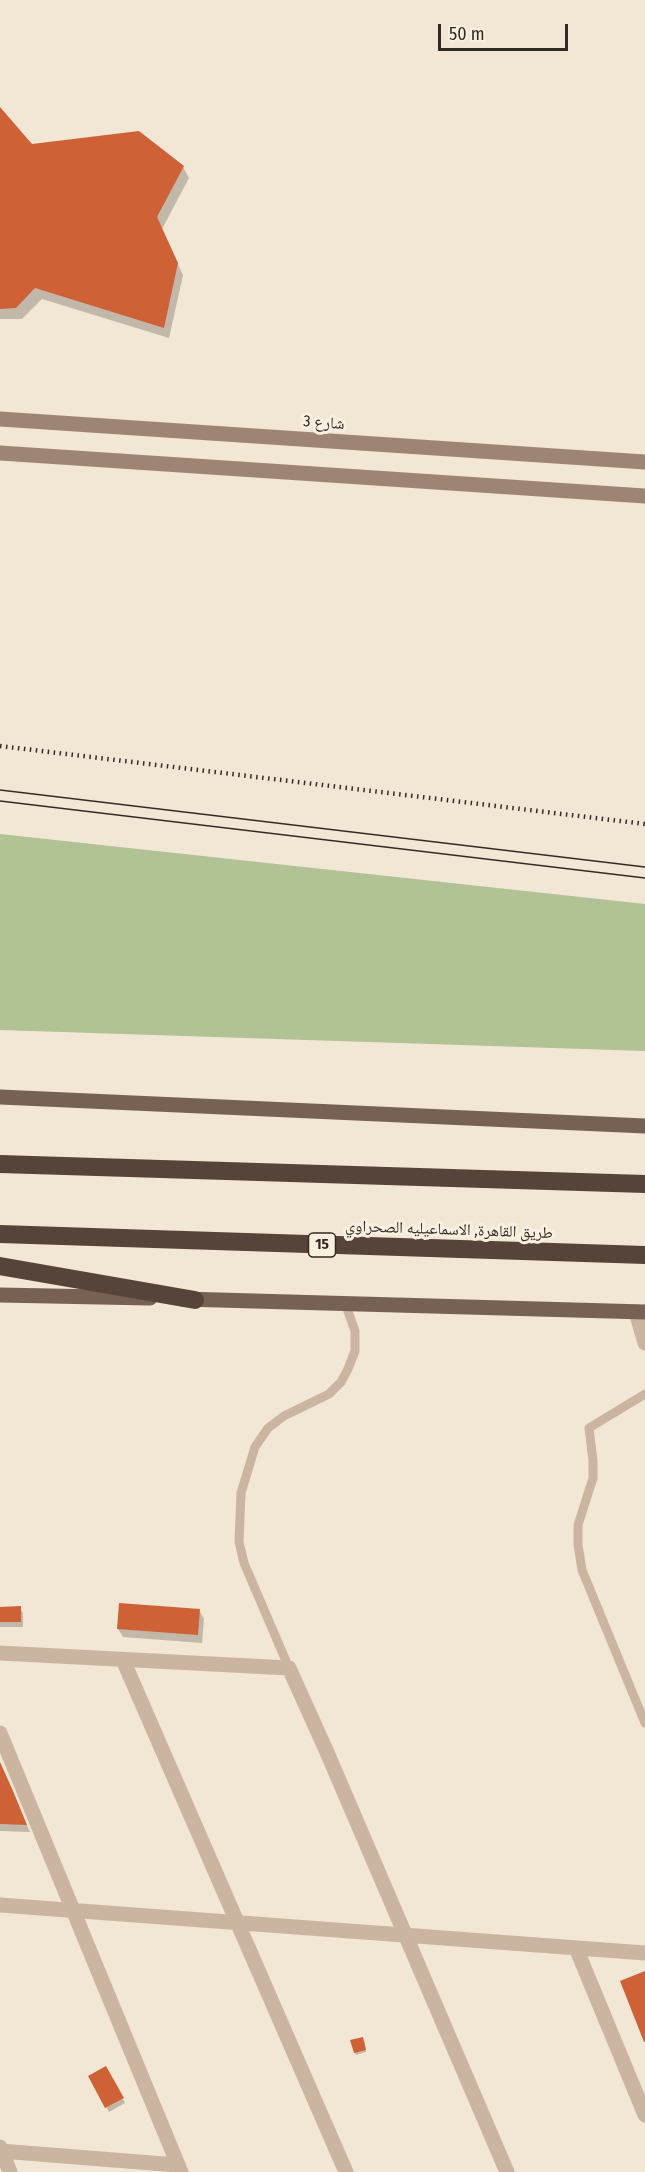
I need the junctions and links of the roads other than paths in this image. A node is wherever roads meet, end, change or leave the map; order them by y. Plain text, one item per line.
1 (0, 419) edge
2 (0, 453) edge
3 (645, 462) edge
4 (645, 496) edge
5 (0, 1097) edge
6 (645, 1126) edge
7 (0, 1164) edge
8 (645, 1184) edge
9 (0, 1234) edge
10 (645, 1255) edge
11 (0, 1266) edge
12 (0, 1295) edge
13 (195, 1300) junction
14 (345, 1303) junction
15 (640, 1312) edge
16 (645, 1343) edge
17 (645, 1394) edge
18 (0, 1653) edge
19 (123, 1660) junction
20 (289, 1668) junction
21 (645, 1723) edge
22 (0, 1733) edge
23 (0, 1905) edge
24 (73, 1911) junction
25 (236, 1923) junction
26 (406, 1935) junction
27 (576, 1948) junction
28 (645, 1953) edge
29 (645, 2115) edge
30 (1, 2150) edge
31 (179, 2168) edge
32 (10, 2172) edge
33 (346, 2172) edge
34 (507, 2172) edge

1 - 3 main road, شارع 3
2 - 4 main road
5 - 6 main road
7 - 8 highway
9 - 10 highway, طريق القاهرة, الاسماعيليه الصحراوي / 15
11 - 13 highway
12 - 13 main road
13 - 14 main road
14 - 15 main road
14 - 20 lane
15 - 16 street
17 - 21 lane
18 - 19 street
19 - 20 street
19 - 25 street
20 - 26 street
22 - 24 street
23 - 24 street
24 - 25 street
24 - 31 street
25 - 26 street
25 - 33 street
26 - 27 street
26 - 34 street
27 - 28 street
27 - 29 street
30 - 31 street
30 - 32 street

